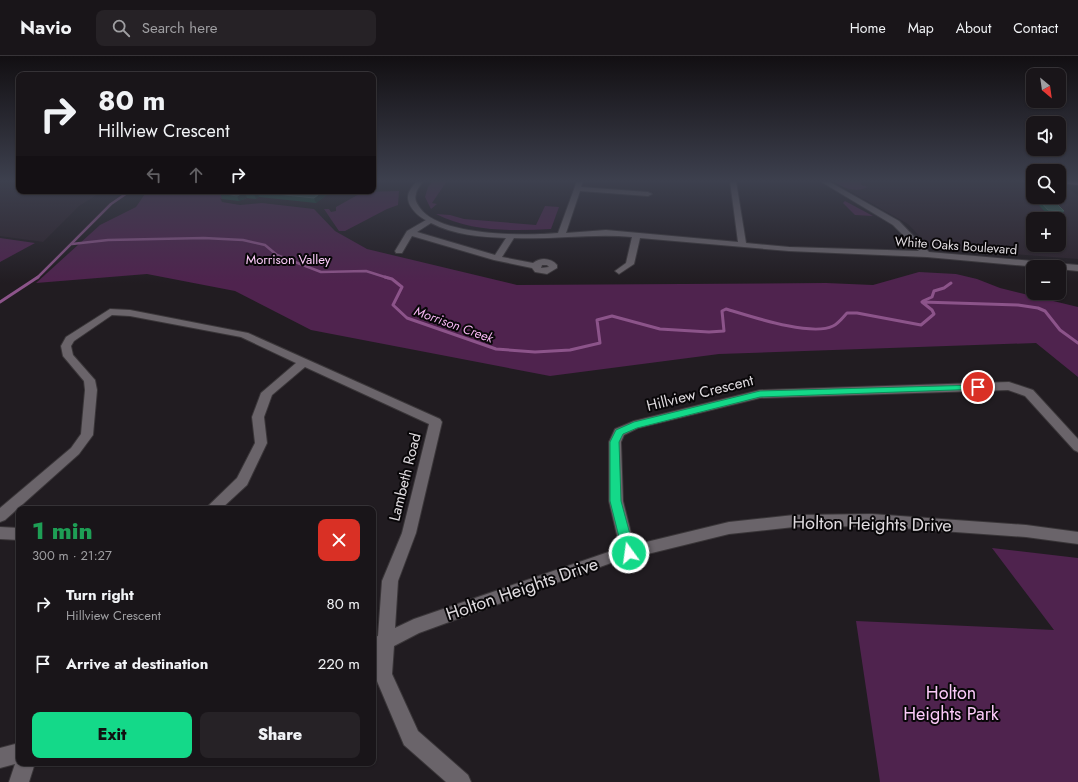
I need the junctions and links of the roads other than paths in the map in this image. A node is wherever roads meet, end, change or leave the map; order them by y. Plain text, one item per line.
1 (422, 215) edge
2 (568, 215) edge
3 (738, 215) edge
4 (882, 215) edge
5 (430, 221) junction
6 (410, 233) junction
7 (637, 234) junction
8 (561, 235) junction
9 (510, 237) junction
10 (742, 244) junction
11 (399, 251) dead end
12 (926, 254) junction
13 (497, 258) junction
14 (535, 266) dead end
15 (1078, 268) edge
16 (619, 271) dead end
17 (304, 362) junction
18 (1078, 447) edge
19 (215, 506) edge
20 (0, 516) edge
21 (0, 533) edge
22 (16, 534) edge
23 (1078, 538) edge
24 (629, 553) junction
25 (380, 643) edge
26 (16, 754) edge
27 (0, 758) edge
28 (24, 766) edge
29 (19, 782) edge
30 (461, 782) edge

1 - 5 street, White Oaks Boulevard
2 - 8 street
3 - 10 street
4 - 12 street
5 - 6 street
5 - 9 street, White Oaks Boulevard
6 - 11 street
6 - 13 street
7 - 8 street, White Oaks Boulevard
7 - 10 street, White Oaks Boulevard
7 - 16 street
8 - 9 street, White Oaks Boulevard
9 - 13 street
10 - 12 street, White Oaks Boulevard
12 - 15 street, White Oaks Boulevard
13 - 14 street
17 - 19 street
17 - 20 street, Lambeth Road
17 - 25 street, Lambeth Road
18 - 24 street, Hillview Crescent
21 - 22 street
23 - 24 street, Holton Heights Drive
24 - 25 street, Holton Heights Drive
25 - 30 street, Lambeth Road
26 - 27 street
28 - 29 street

